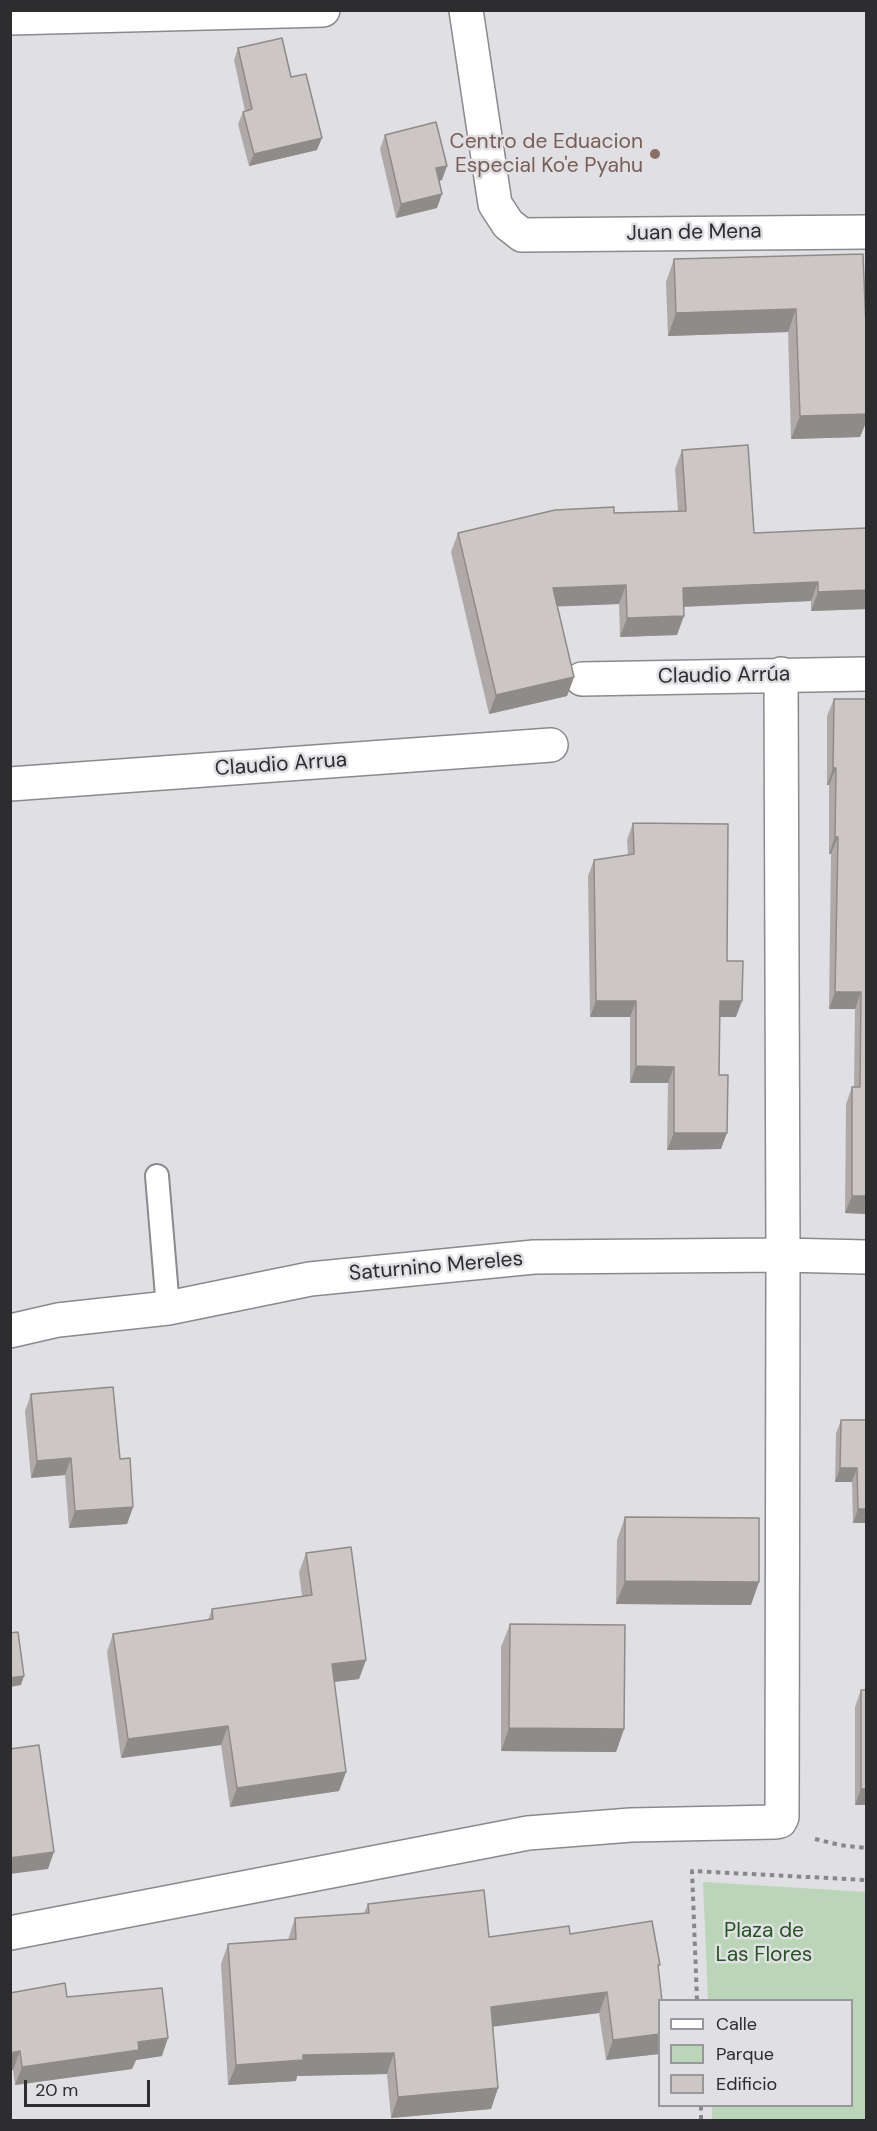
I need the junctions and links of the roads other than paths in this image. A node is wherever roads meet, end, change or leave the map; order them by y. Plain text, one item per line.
1 (323, 10) edge
2 (466, 10) edge
3 (10, 18) edge
4 (867, 232) edge
5 (781, 674) junction
6 (867, 674) edge
7 (582, 679) dead end
8 (551, 745) dead end
9 (10, 784) edge
10 (158, 1176) dead end
11 (783, 1255) junction
12 (867, 1257) edge
13 (168, 1308) junction
14 (10, 1331) edge
15 (10, 1934) edge

1 - 3 street
2 - 4 street, Juan de Mena
5 - 6 street, Claudio Arrúa
5 - 7 street, Claudio Arrúa
5 - 11 street
8 - 9 street, Claudio Arrua
10 - 13 lane
11 - 12 street, Saturnino Mereles
11 - 13 street, Saturnino Mereles
11 - 15 street
13 - 14 street, Saturnino Mereles

